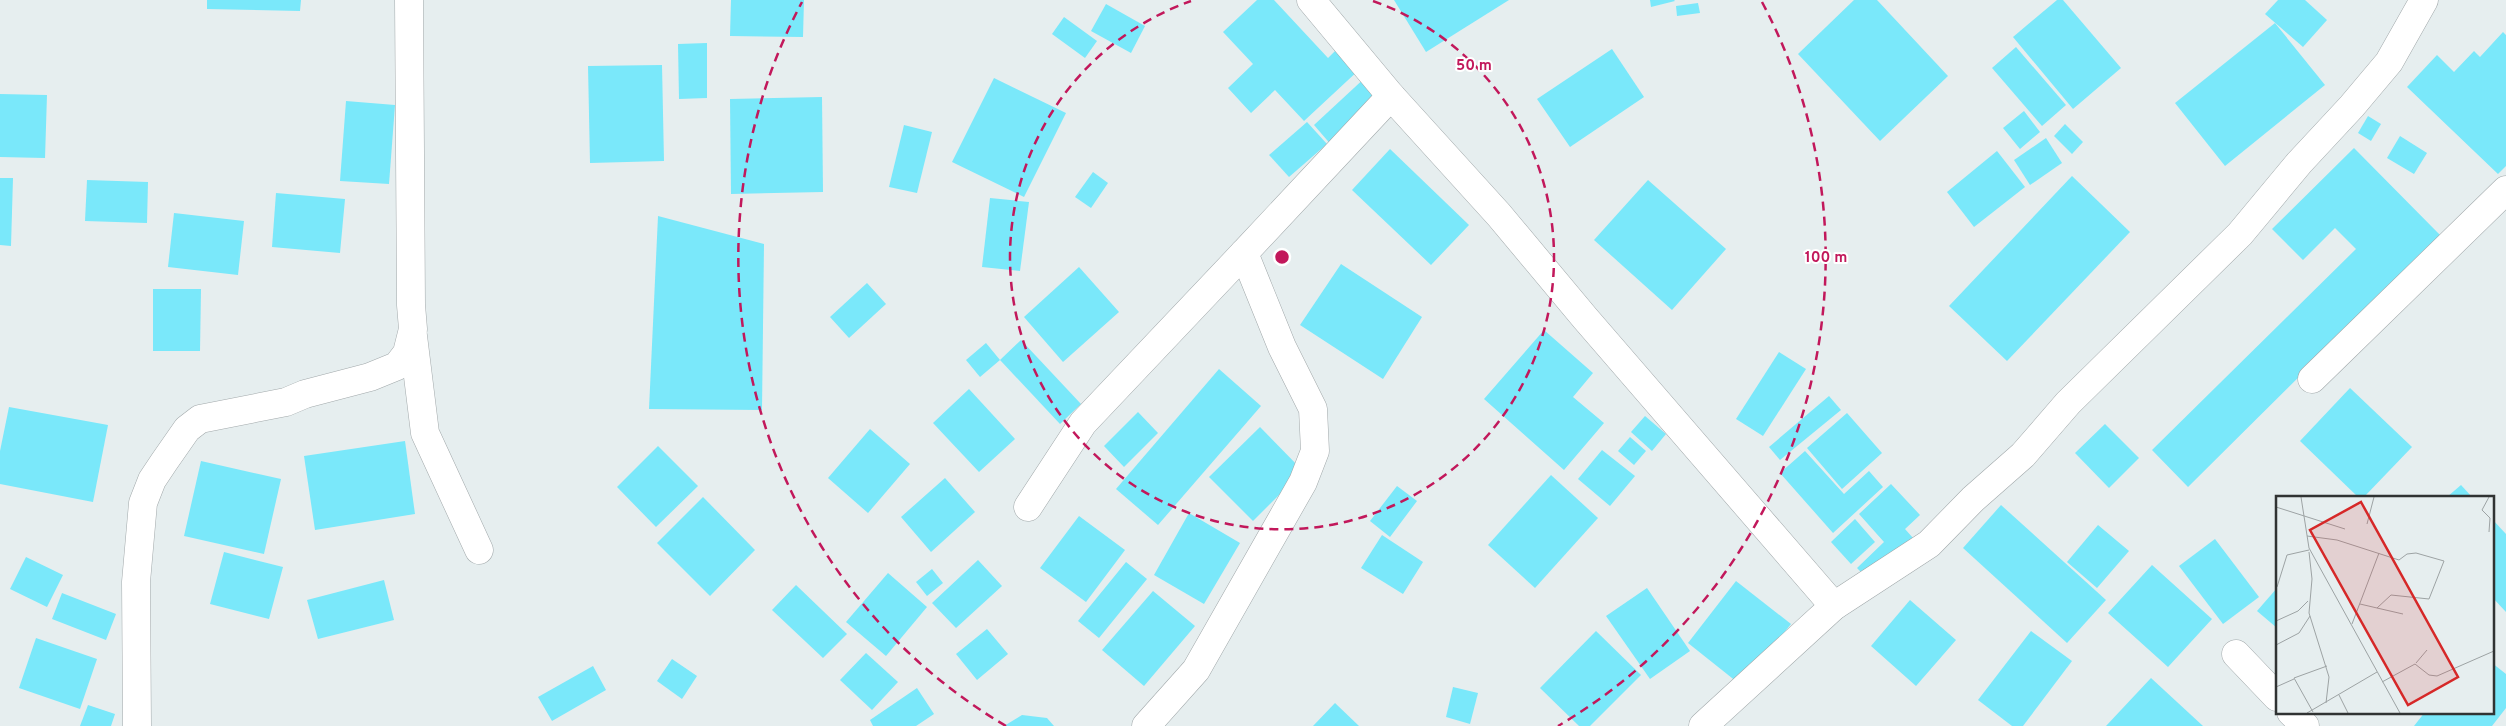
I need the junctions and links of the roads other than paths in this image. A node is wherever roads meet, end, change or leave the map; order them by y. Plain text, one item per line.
1 (409, 0) edge
2 (1311, 0) edge
3 (2424, 0) edge
4 (1391, 96) junction
5 (2506, 190) edge
6 (1244, 253) junction
7 (413, 329) junction
8 (2312, 380) dead end
9 (1028, 507) dead end
10 (479, 550) dead end
11 (1834, 606) junction
12 (2236, 654) dead end
13 (2276, 696) edge
14 (2294, 714) edge
15 (137, 726) edge
16 (1146, 726) edge
17 (1703, 726) edge
18 (2305, 726) edge

1 - 7 street
2 - 4 street
3 - 11 street
4 - 6 street
4 - 11 street
5 - 8 street
6 - 9 street
6 - 16 street
7 - 10 street
7 - 15 street
11 - 17 street
12 - 13 street
14 - 18 street

